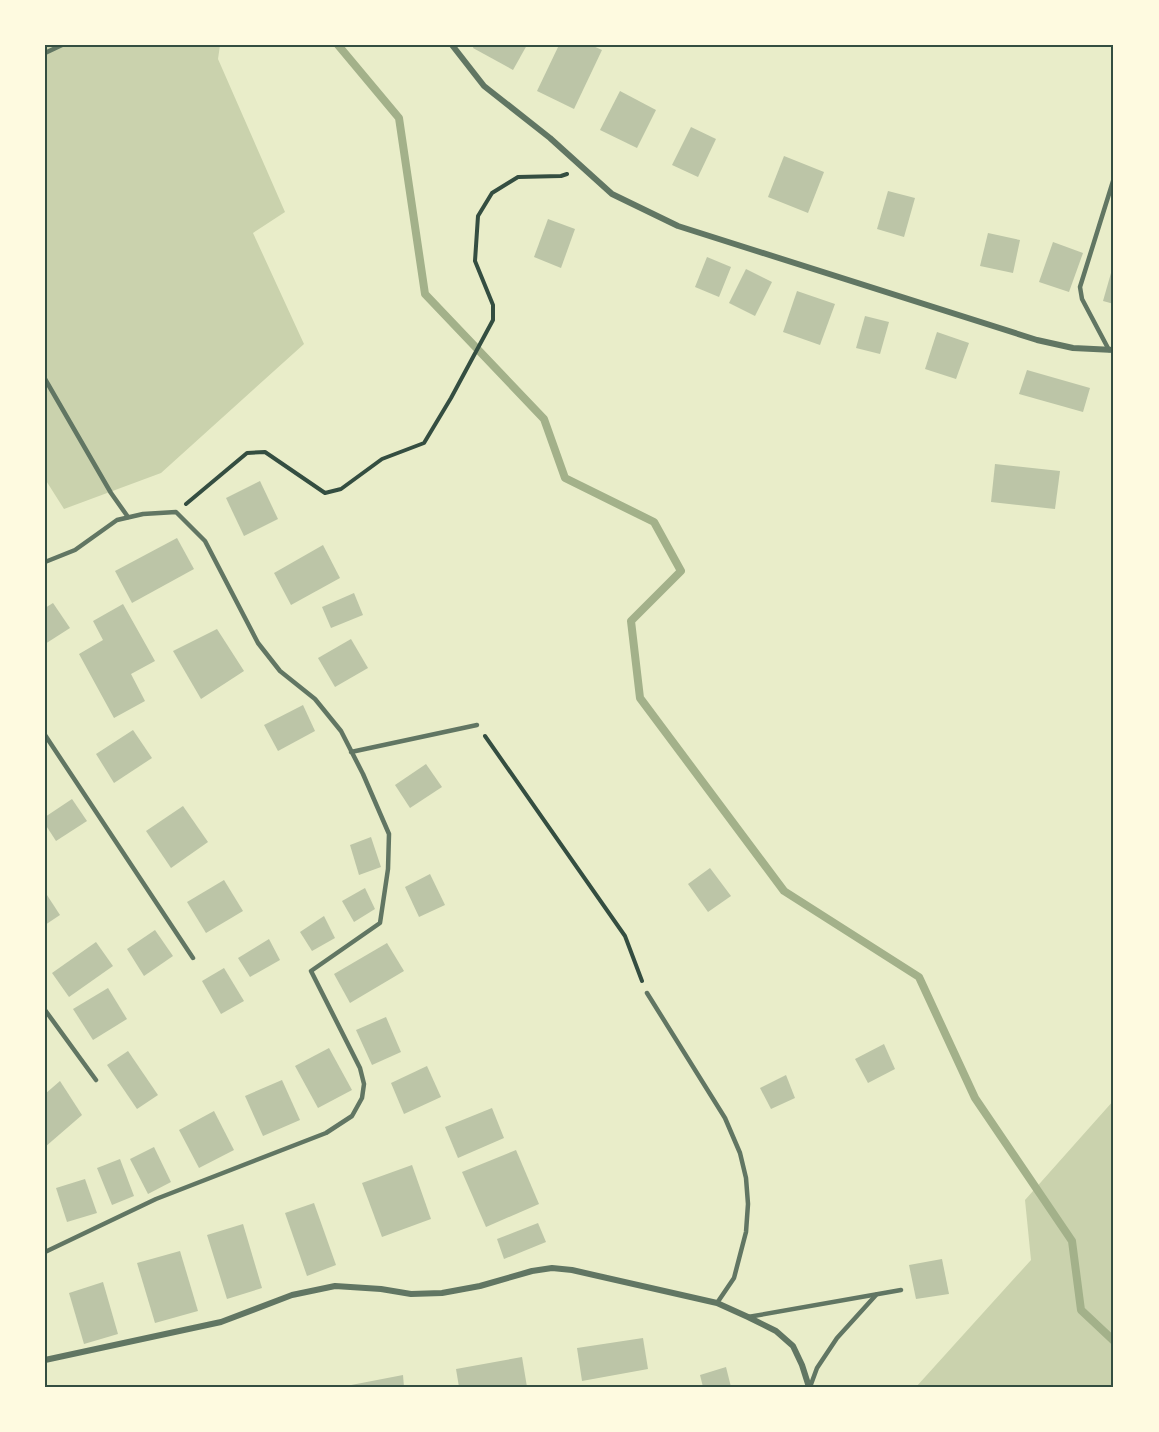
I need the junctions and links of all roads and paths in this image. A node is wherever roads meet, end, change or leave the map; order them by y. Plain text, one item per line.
1 (62, 45) edge
2 (452, 45) edge
3 (45, 53) edge
4 (584, 169) junction
5 (1114, 178) edge
6 (1112, 350) edge
7 (45, 379) edge
8 (176, 512) junction
9 (128, 517) junction
10 (45, 562) edge
11 (477, 725) joint
12 (45, 735) edge
13 (351, 752) junction
14 (193, 958) dead end
15 (647, 993) joint
16 (45, 1010) edge
17 (96, 1080) dead end
18 (45, 1252) edge
19 (901, 1290) dead end
20 (877, 1294) junction
21 (717, 1303) junction
22 (748, 1317) junction
23 (45, 1360) edge
24 (809, 1387) edge

1 - 3 lane
2 - 4 street
4 - 6 street
4 - 8 path
5 - 6 lane
7 - 9 lane
8 - 9 lane
8 - 13 lane
9 - 10 lane
11 - 13 lane
11 - 15 path
12 - 14 lane
13 - 18 lane
15 - 21 lane
16 - 17 lane
19 - 20 lane
20 - 22 lane
20 - 24 lane
21 - 22 street
21 - 23 street
22 - 24 street

